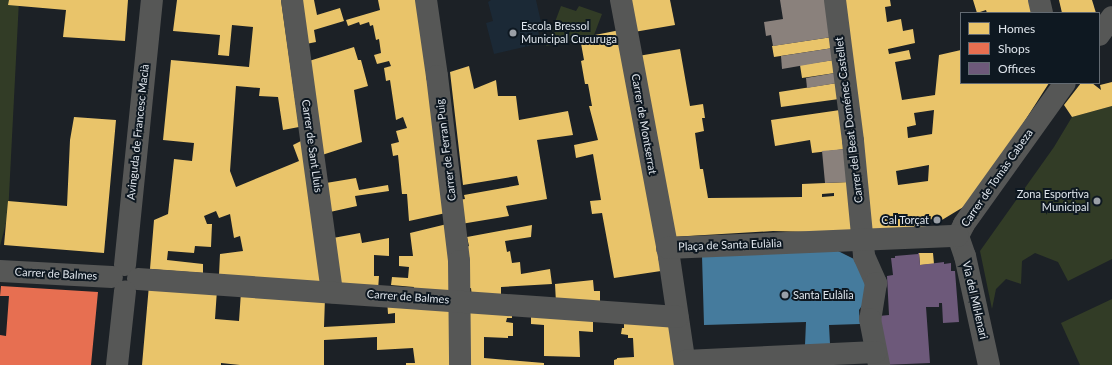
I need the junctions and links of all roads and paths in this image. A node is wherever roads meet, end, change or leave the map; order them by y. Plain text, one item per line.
1 (152, 0) edge
2 (292, 0) edge
3 (426, 0) edge
4 (621, 0) edge
5 (835, 0) edge
6 (1038, 0) edge
7 (1042, 12) edge
8 (1112, 17) edge
9 (1100, 35) edge
10 (1064, 84) edge
11 (958, 236) junction
12 (863, 240) junction
13 (667, 248) junction
14 (1, 271) edge
15 (125, 278) junction
16 (332, 292) junction
17 (461, 301) junction
18 (678, 317) junction
19 (878, 358) edge
20 (685, 363) edge
21 (117, 365) edge
22 (460, 365) edge
23 (989, 365) edge

1 - 15 street, Avinguda de Francesc Macià
2 - 16 street, Carrer de Sant Lluis
3 - 17 street, Carrer de Ferran Puig
4 - 13 street, Carrer de Montserrat
5 - 12 street, Carrer del Beat Doménec Castellet
6 - 7 street
8 - 9 street
10 - 11 street, Carrer de Tomàs Cabeza
11 - 12 street, Carrer de Tomàs Cabeza
11 - 23 street, Via del Mil·lenari
12 - 13 street, Plaça de Santa Eulàlia
12 - 19 street, Carrer del Beat Doménec Castellet
13 - 18 street, Plaça de Santa Eulàlia
14 - 15 street, Carrer de Balmes
15 - 16 street, Carrer de Balmes
15 - 21 street, Avinguda de Francesc Macià
16 - 17 street, Carrer de Balmes
17 - 18 street, Carrer de Balmes
17 - 22 street, Carrer de Ferran Puig
18 - 20 street, Plaça de Santa Eulàlia
19 - 20 street

